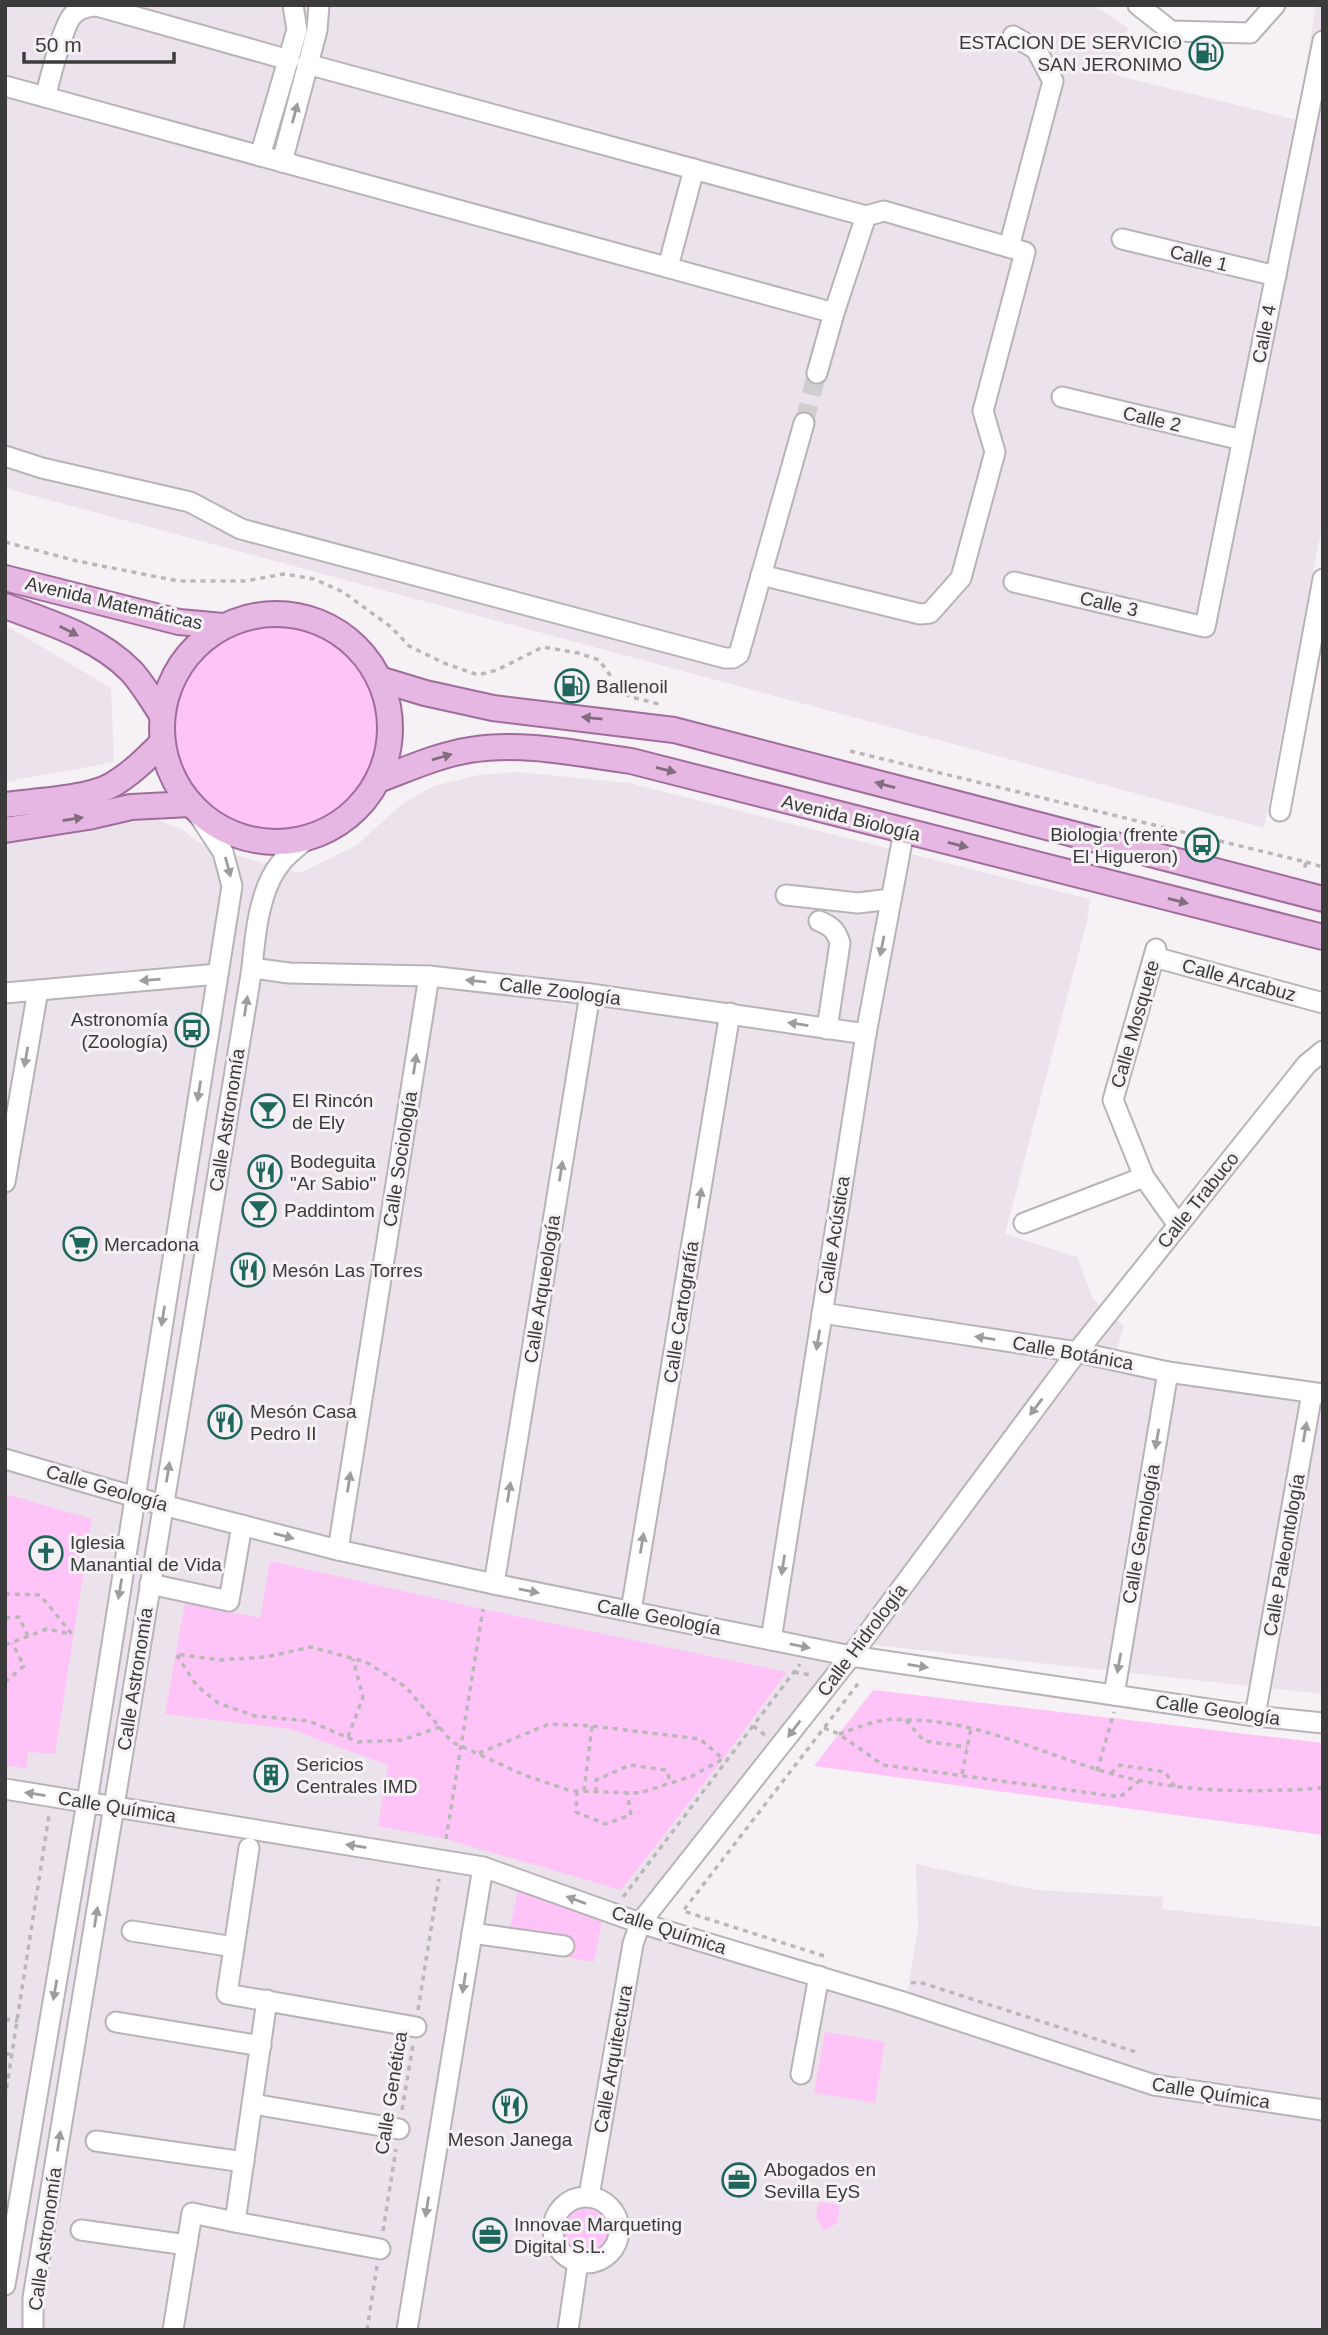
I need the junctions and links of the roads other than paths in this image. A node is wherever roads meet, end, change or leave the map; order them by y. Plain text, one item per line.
1 (293, 5) edge
2 (299, 5) edge
3 (319, 5) edge
4 (1138, 5) edge
5 (1275, 5) edge
6 (306, 33) junction
7 (1013, 36) dead end
8 (1323, 41) edge
9 (298, 62) junction
10 (5, 86) edge
11 (45, 97) junction
12 (260, 156) junction
13 (282, 162) junction
14 (694, 169) junction
15 (866, 216) junction
16 (1122, 239) dead end
17 (1009, 247) junction
18 (668, 267) junction
19 (1276, 276) junction
20 (834, 313) junction
21 (817, 373) tunnel mouth
22 (1062, 397) dead end
23 (804, 423) tunnel mouth
24 (1242, 440) junction
25 (5, 456) edge
26 (761, 575) junction
27 (5, 578) edge
28 (1323, 579) edge
29 (1014, 582) dead end
30 (5, 606) edge
31 (223, 626) junction
32 (1205, 627) joint
33 (379, 679) junction
34 (162, 715) junction
35 (162, 743) junction
36 (378, 780) junction
37 (5, 805) edge
38 (192, 806) junction
39 (1280, 811) dead end
40 (5, 830) edge
41 (904, 831) junction
42 (308, 838) junction
43 (1313, 894) edge
44 (786, 895) dead end
45 (891, 899) junction
46 (819, 921) dead end
47 (1323, 937) edge
48 (1155, 953) joint
49 (252, 968) junction
50 (218, 974) junction
51 (429, 976) junction
52 (38, 990) junction
53 (5, 993) edge
54 (590, 994) junction
55 (1323, 1003) edge
56 (730, 1013) junction
57 (827, 1029) junction
58 (866, 1034) junction
59 (1323, 1051) edge
60 (1144, 1177) junction
61 (5, 1182) edge
62 (1024, 1223) dead end
63 (1178, 1225) junction
64 (822, 1313) junction
65 (1077, 1352) junction
66 (1168, 1372) junction
67 (1317, 1394) edge
68 (5, 1459) edge
69 (134, 1496) junction
70 (163, 1504) junction
71 (236, 1523) junction
72 (338, 1550) junction
73 (150, 1584) junction
74 (494, 1584) junction
75 (631, 1611) junction
76 (771, 1640) junction
77 (850, 1656) junction
78 (1114, 1703) junction
79 (1255, 1716) junction
80 (1323, 1723) edge
81 (5, 1789) edge
82 (86, 1802) junction
83 (114, 1805) junction
84 (249, 1848) dead end
85 (483, 1867) junction
86 (640, 1923) junction
87 (132, 1931) dead end
88 (472, 1933) junction
89 (564, 1946) dead end
90 (234, 1947) junction
91 (819, 1976) junction
92 (267, 2000) junction
93 (116, 2022) dead end
94 (416, 2026) road end
95 (261, 2046) junction
96 (801, 2074) dead end
97 (253, 2104) junction
98 (1323, 2110) edge
99 (399, 2129) road end
100 (96, 2141) dead end
101 (244, 2162) junction
102 (589, 2196) junction
103 (235, 2222) junction
104 (81, 2230) dead end
105 (187, 2245) junction
106 (380, 2249) road end
107 (578, 2262) junction
108 (5, 2285) edge
109 (33, 2330) edge
110 (173, 2330) edge
111 (407, 2330) edge
112 (568, 2330) edge

1 - 6 street
2 - 3 street
3 - 6 street
4 - 5 street
6 - 9 street
7 - 17 street
8 - 19 street, Calle 4
9 - 11 street
9 - 12 street
13 -> 9 street
9 - 14 street
10 - 11 street
11 - 12 street
12 - 13 street
13 - 18 street
14 - 15 street
14 - 18 street
15 - 17 street
15 - 20 street
16 - 19 street, Calle 1
17 - 26 street
18 - 20 street
19 - 24 street, Calle 4
20 - 21 street
22 - 24 street, Calle 2
23 - 26 street
24 - 32 street, Calle 4
25 - 26 street
27 - 31 main road, Avenida Matemáticas
28 - 39 street
29 - 32 street, Calle 3
30 -> 34 main road, Avenida Matemáticas
31 - 33 main road
31 - 34 main road
33 - 36 main road
43 -> 33 main road, Avenida Biología
34 - 35 main road
35 - 37 main road
35 - 38 main road
36 -> 41 main road, Avenida Biología
36 - 42 main road
40 -> 38 main road
38 - 42 main road
38 -> 50 street, Calle Astronomía
41 - 45 street, Calle Acústica
41 -> 47 main road, Avenida Biología
42 - 49 street, Calle Astronomía
44 - 45 street
45 -> 58 street, Calle Acústica
46 - 57 street
48 - 55 street, Calle Arcabuz
48 - 60 street, Calle Mosquete
49 - 51 street, Calle Zoología
70 -> 49 street, Calle Astronomía
50 -> 52 street
50 -> 69 street, Calle Astronomía
54 -> 51 street, Calle Zoología
72 -> 51 street, Calle Sociología
52 - 53 street
52 -> 61 street
54 - 56 street, Calle Zoología
74 -> 54 street, Calle Arqueología
57 -> 56 street, Calle Zoología
75 -> 56 street, Calle Cartografía
57 - 58 street, Calle Zoología
58 - 64 street, Calle Acústica
59 - 63 street, Calle Trabuco
60 - 62 street
60 - 63 street, Calle Mosquete
63 - 65 street, Calle Trabuco
65 -> 64 street, Calle Botánica
64 -> 76 street, Calle Acústica
65 - 66 street, Calle Botánica
65 -> 77 street, Calle Hidrología
66 - 67 street, Calle Botánica
66 -> 78 street, Calle Gemología
79 -> 67 street, Calle Paleontología
68 - 69 street, Calle Geología
69 - 70 street, Calle Geología
69 -> 82 street, Calle Astronomía
70 - 71 street, Calle Geología
70 - 73 street, Calle Astronomía
71 -> 72 street, Calle Geología
71 - 73 street
72 - 74 street, Calle Geología
73 - 83 street, Calle Astronomía
74 -> 75 street, Calle Geología
75 - 76 street, Calle Geología
76 -> 77 street, Calle Geología
77 -> 78 street, Calle Geología
77 -> 86 street, Calle Hidrología
78 - 79 street, Calle Geología
79 - 80 street, Calle Geología
82 -> 81 street, Calle Química
82 - 83 street, Calle Química
82 -> 108 street, Calle Astronomía
85 -> 83 street, Calle Química
109 -> 83 street, Calle Astronomía
84 - 90 street
86 -> 85 street, Calle Química
85 - 88 street
86 - 91 street, Calle Química
86 - 102 street, Calle Arquitectura
87 - 90 street
88 - 89 street
88 -> 111 street
90 - 92 street
91 - 96 street
91 - 98 street, Calle Química
92 - 94 street
92 - 95 street
93 - 95 street
95 - 97 street
97 - 99 street
97 - 101 street
100 - 101 street
101 - 103 street
102 - 107 street
102 - 107 street
103 - 105 street
103 - 106 street
104 - 105 street
105 - 110 street
107 - 112 street

